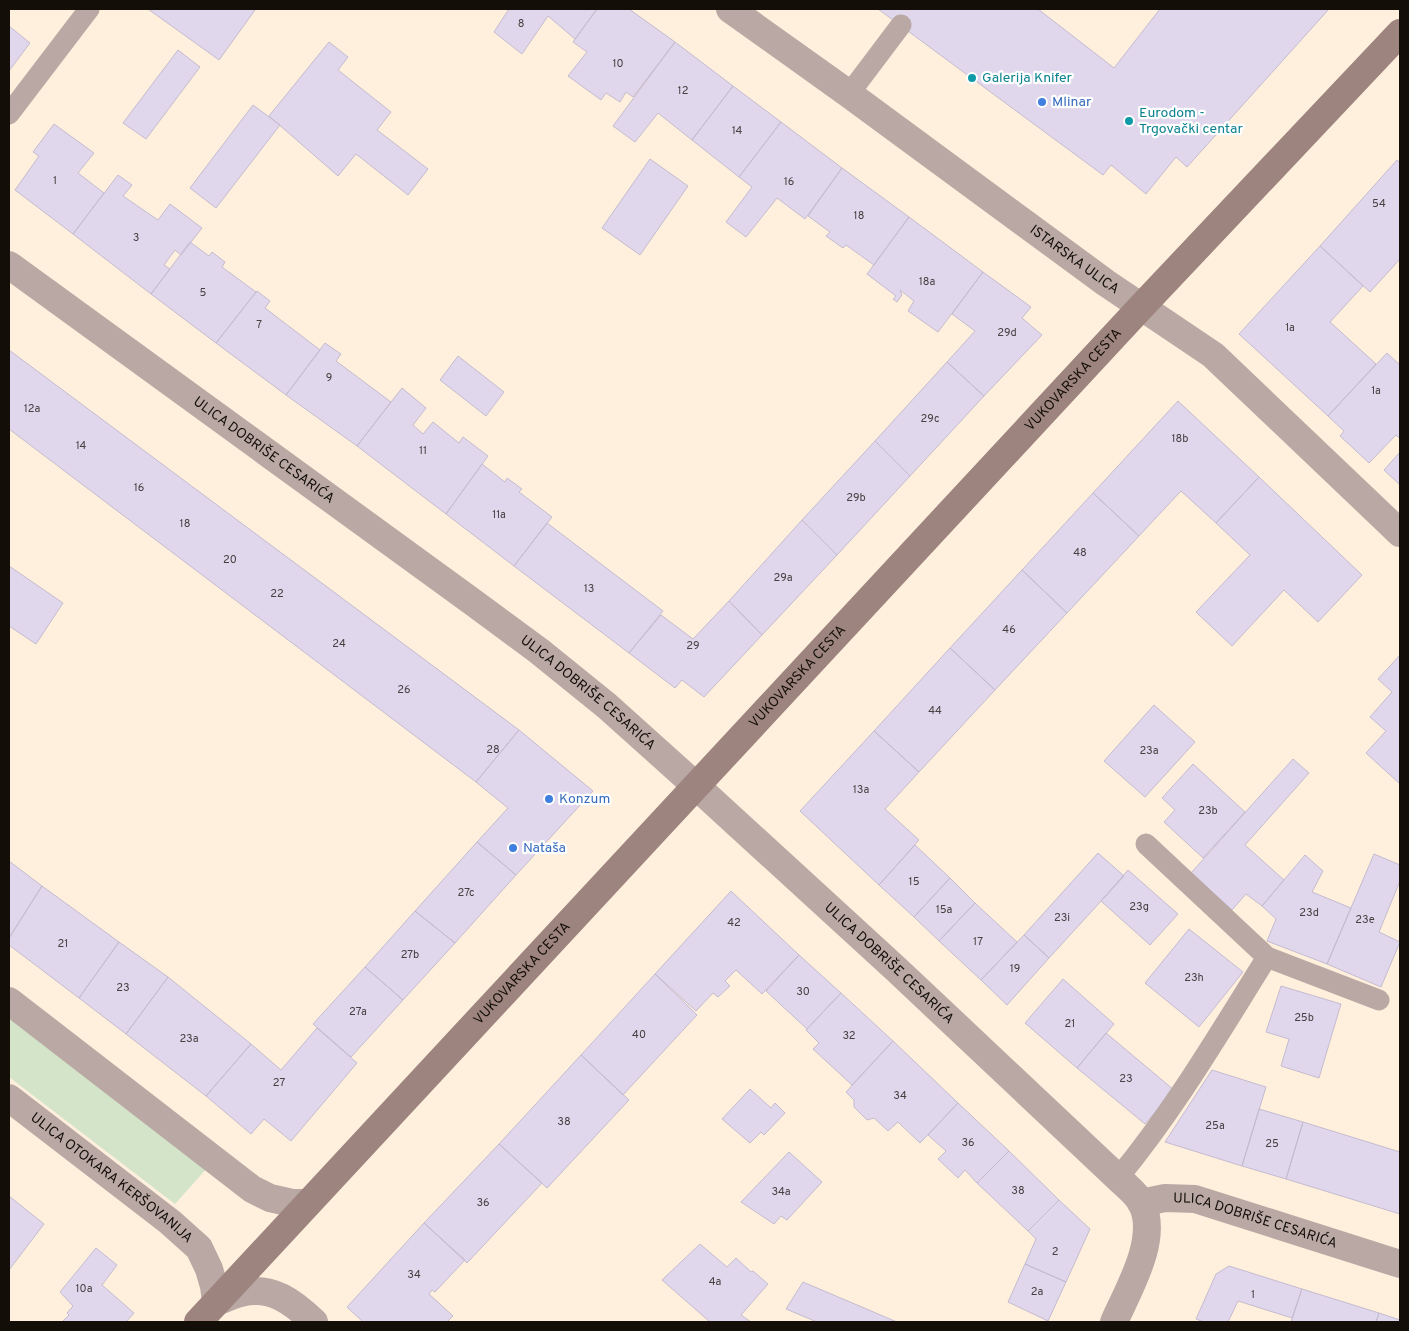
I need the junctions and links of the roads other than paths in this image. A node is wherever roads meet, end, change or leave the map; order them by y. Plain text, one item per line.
1 (89, 9) edge
2 (730, 9) edge
3 (902, 26) dead end
4 (1400, 33) edge
5 (849, 94) junction
6 (9, 114) edge
7 (9, 265) edge
8 (1142, 306) junction
9 (1400, 533) edge
10 (695, 785) junction
11 (1146, 844) dead end
12 (1267, 957) junction
13 (1379, 1000) dead end
14 (9, 1001) edge
15 (9, 1098) edge
16 (1118, 1178) junction
17 (308, 1203) junction
18 (1141, 1204) junction
19 (1400, 1264) edge
20 (216, 1302) junction
21 (198, 1322) edge
22 (314, 1322) edge
23 (1114, 1322) edge

1 - 6 lane
2 - 5 street, ISTARSKA ULICA
3 - 5 lane
4 - 8 main road, VUKOVARSKA CESTA
5 - 8 street, ISTARSKA ULICA
7 - 10 street, ULICA DOBRIŠE CESARIĆA
8 - 9 street, ISTARSKA ULICA
8 - 10 main road, VUKOVARSKA CESTA
10 - 16 street, ULICA DOBRIŠE CESARIĆA
10 - 17 main road, VUKOVARSKA CESTA
11 - 12 lane
12 - 13 lane
12 - 16 lane
14 - 17 street
15 - 20 street, ULICA OTOKARA KERŠOVANIJA
16 - 18 street, ULICA DOBRIŠE CESARIĆA
17 - 20 main road, VUKOVARSKA CESTA
18 - 19 street, ULICA DOBRIŠE CESARIĆA
18 - 23 street
20 - 21 main road, VUKOVARSKA CESTA
20 - 22 street

